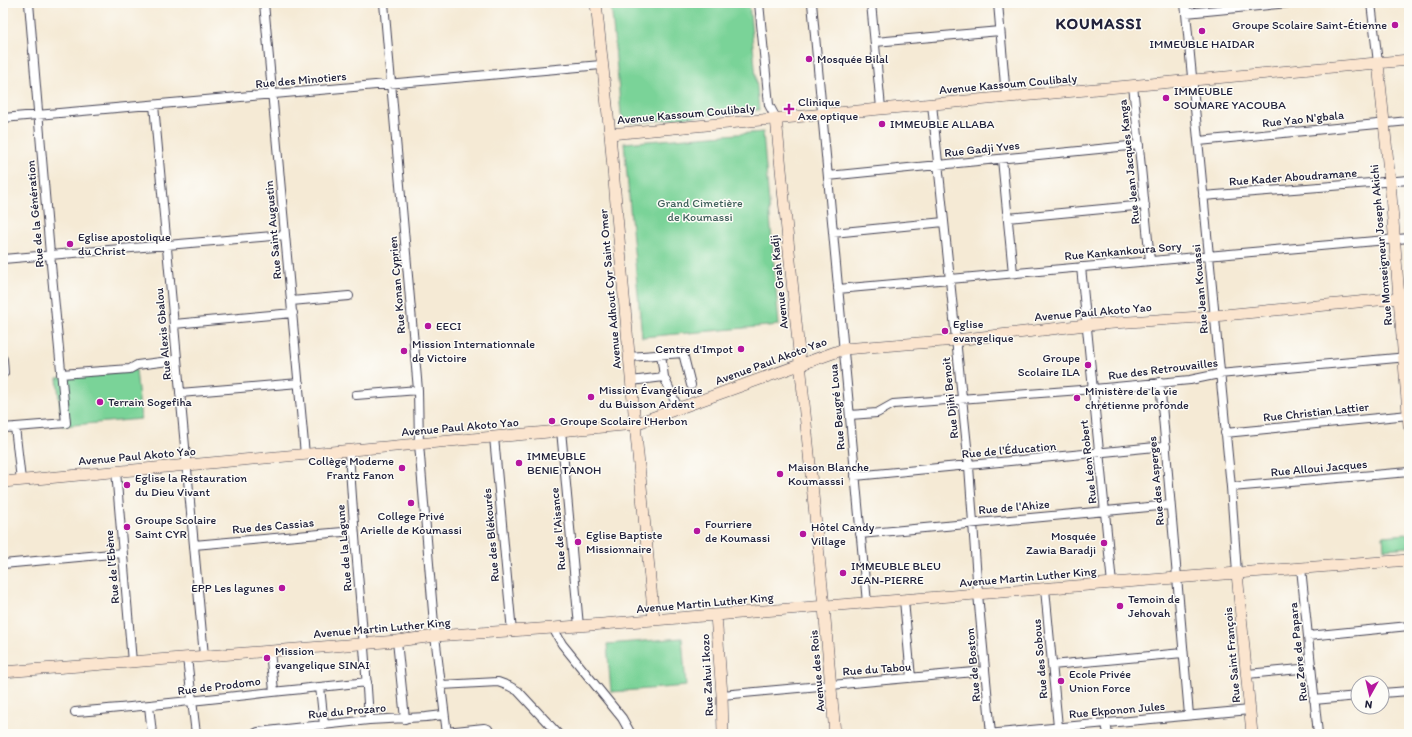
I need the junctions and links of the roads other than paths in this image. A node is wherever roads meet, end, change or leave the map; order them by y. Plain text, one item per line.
1 (29, 3) edge
2 (264, 3) edge
3 (384, 3) edge
4 (596, 3) edge
5 (760, 3) edge
6 (812, 3) edge
7 (871, 3) edge
8 (998, 3) edge
9 (1185, 3) edge
10 (1289, 3) edge
11 (1371, 3) edge
12 (1186, 12) junction
13 (1000, 31) junction
14 (874, 42) junction
15 (1409, 60) edge
16 (1378, 63) junction
17 (602, 65) junction
18 (1192, 80) junction
19 (391, 84) junction
20 (1133, 85) junction
21 (273, 94) junction
22 (1006, 97) junction
23 (932, 104) junction
24 (154, 105) junction
25 (881, 108) junction
26 (38, 114) junction
27 (822, 114) junction
28 (3, 118) edge
29 (776, 118) junction
30 (1409, 121) edge
31 (1384, 123) junction
32 (610, 134) junction
33 (1198, 141) junction
34 (1139, 145) junction
35 (1002, 159) junction
36 (938, 165) junction
37 (828, 176) junction
38 (1409, 180) edge
39 (1390, 182) junction
40 (1204, 196) junction
41 (1145, 205) junction
42 (1008, 218) junction
43 (944, 222) junction
44 (833, 233) junction
45 (286, 236) junction
46 (1409, 238) edge
47 (1394, 239) junction
48 (167, 246) junction
49 (50, 254) junction
50 (1209, 256) junction
51 (3, 259) edge
52 (1150, 261) junction
53 (1081, 267) junction
54 (1013, 273) junction
55 (950, 279) junction
56 (838, 289) junction
57 (349, 296) dead end
58 (1404, 298) edge
59 (291, 302) junction
60 (292, 313) junction
61 (1214, 316) junction
62 (174, 324) junction
63 (1086, 325) junction
64 (956, 340) junction
65 (844, 349) junction
66 (661, 354) junction
67 (629, 357) junction
68 (1406, 357) edge
69 (3, 358) edge
70 (178, 360) junction
71 (800, 364) junction
72 (3, 373) edge
73 (61, 374) junction
74 (1219, 374) junction
75 (664, 377) junction
76 (631, 381) junction
77 (1160, 382) junction
78 (299, 383) junction
79 (691, 385) dead end
80 (1094, 389) junction
81 (418, 390) junction
82 (180, 393) junction
83 (356, 395) dead end
84 (962, 399) junction
85 (678, 408) junction
86 (850, 415) junction
87 (1409, 418) edge
88 (634, 424) junction
89 (15, 427) junction
90 (3, 428) edge
91 (561, 430) junction
92 (1225, 433) junction
93 (494, 437) junction
94 (419, 444) junction
95 (1166, 446) junction
96 (349, 450) junction
97 (1099, 453) junction
98 (305, 455) junction
99 (187, 464) junction
100 (969, 466) junction
101 (116, 471) junction
102 (1409, 472) edge
103 (855, 476) junction
104 (21, 480) junction
105 (3, 482) edge
106 (1230, 487) junction
107 (1170, 505) junction
108 (1105, 511) junction
109 (973, 523) junction
110 (354, 531) junction
111 (860, 534) junction
112 (194, 545) junction
113 (122, 553) junction
114 (1409, 560) edge
115 (3, 564) edge
116 (1301, 568) junction
117 (1237, 573) junction
118 (1176, 578) junction
119 (1112, 584) junction
120 (1045, 589) junction
121 (978, 594) junction
122 (904, 600) junction
123 (867, 603) junction
124 (824, 607) junction
125 (716, 615) junction
126 (654, 620) junction
127 (579, 626) junction
128 (1409, 626) edge
129 (554, 628) junction
130 (512, 632) junction
131 (435, 636) junction
132 (1308, 636) junction
133 (397, 641) junction
134 (364, 643) junction
135 (270, 651) junction
136 (1183, 653) junction
137 (204, 656) junction
138 (187, 658) junction
139 (132, 662) junction
140 (1052, 665) junction
141 (1311, 668) junction
142 (986, 671) junction
143 (3, 672) edge
144 (1247, 674) junction
145 (911, 678) junction
146 (367, 682) junction
147 (831, 684) junction
148 (441, 685) junction
149 (320, 687) junction
150 (274, 691) junction
151 (1409, 691) edge
152 (1390, 692) edge
153 (722, 695) junction
154 (1350, 697) edge
155 (1314, 700) junction
156 (192, 701) junction
157 (149, 706) junction
158 (1250, 710) junction
159 (75, 712) dead end
160 (444, 715) junction
161 (1189, 715) junction
162 (405, 719) junction
163 (369, 720) junction
164 (1106, 723) junction
165 (324, 725) junction
166 (1058, 727) junction
167 (297, 731) edge
168 (446, 733) edge
169 (629, 733) edge
170 (152, 734) edge
171 (196, 734) edge
172 (254, 734) edge
173 (491, 734) edge
174 (558, 734) edge
175 (723, 734) edge
176 (835, 734) edge
177 (987, 734) edge
178 (991, 734) edge
179 (1108, 734) edge
180 (1252, 734) edge
181 (1318, 734) edge

1 - 26 street, Rue de la Génération
2 - 21 street, Rue Saint Augustin
3 - 19 street, Rue Konan Cyprien
4 - 17 street, Avenue Adhout Cyr Saint Omer
5 - 29 street, Avenue Grah Kadji
6 - 27 street, Rue Beugré Loua
7 - 14 street
8 - 13 street
9 - 12 street, Rue Jean Kouassi
10 - 12 street
11 - 16 street, Rue Monseigneur Joseph Akichi
12 - 18 street, Rue Jean Kouassi
13 - 14 street
13 - 22 street
14 - 25 street
15 - 16 street, Avenue Kassoum Coulibaly
16 - 18 street, Avenue Kassoum Coulibaly
16 - 31 street, Rue Monseigneur Joseph Akichi
17 - 19 street, Rue des Minotiers
17 - 32 street, Avenue Adhout Cyr Saint Omer
18 - 20 street, Avenue Kassoum Coulibaly
18 - 33 street, Rue Jean Kouassi
19 - 21 street, Rue des Minotiers
19 - 81 street, Rue Konan Cyprien
20 - 22 street, Avenue Kassoum Coulibaly
20 - 34 street, Rue Jean Jacques Kanga
21 - 24 street, Rue des Minotiers
21 - 45 street, Rue Saint Augustin
22 - 23 street, Avenue Kassoum Coulibaly
23 - 25 street, Avenue Kassoum Coulibaly
23 - 36 street, Rue Djihi Benoit
24 - 26 street, Rue des Minotiers
24 - 48 street, Rue Alexis Gbalou
25 - 27 street, Avenue Kassoum Coulibaly
26 - 28 street, Rue des Minotiers
26 - 49 street, Rue de la Génération
27 - 29 street, Avenue Kassoum Coulibaly
27 - 37 street, Rue Beugré Loua
29 - 32 street, Avenue Kassoum Coulibaly
29 - 71 street, Avenue Grah Kadji
30 - 31 street, Rue Yao N'gbala
31 - 33 street, Rue Yao N'gbala
31 - 39 street, Rue Monseigneur Joseph Akichi
32 - 67 street, Avenue Adhout Cyr Saint Omer
33 - 40 street, Rue Jean Kouassi
34 - 35 street, Rue Gadji Yves
34 - 41 street, Rue Jean Jacques Kanga
35 - 36 street, Rue Gadji Yves
35 - 42 street
36 - 37 street, Rue Gadji Yves
36 - 43 street, Rue Djihi Benoit
37 - 44 street, Rue Beugré Loua
38 - 39 street, Rue Kader Aboudramane
39 - 40 street, Rue Kader Aboudramane
39 - 47 street, Rue Monseigneur Joseph Akichi
40 - 50 street, Rue Jean Kouassi
41 - 42 street
41 - 52 street, Rue Jean Jacques Kanga
42 - 54 street
43 - 44 street
43 - 55 street, Rue Djihi Benoit
44 - 56 street, Rue Beugré Loua
45 - 48 street
45 - 59 street, Rue Saint Augustin
46 - 47 street, Rue Kankankoura Sory
47 - 50 street, Rue Kankankoura Sory
47 - 58 street, Rue Monseigneur Joseph Akichi
48 - 49 street
48 - 62 street, Rue Alexis Gbalou
49 - 51 street
49 - 73 street, Rue de la Génération
50 - 52 street, Rue Kankankoura Sory
50 - 61 street, Rue Jean Kouassi
52 - 53 street, Rue Kankankoura Sory
53 - 54 street, Rue Kankankoura Sory
53 - 63 street, Rue Léon Robert
54 - 55 street, Rue Kankankoura Sory
55 - 56 street, Rue Kankankoura Sory
55 - 64 street, Rue Djihi Benoit
56 - 65 street, Rue Beugré Loua
57 - 59 street
58 - 61 street, Avenue Paul Akoto Yao
58 - 68 street, Rue Monseigneur Joseph Akichi
59 - 60 street, Rue Saint Augustin
60 - 62 street
60 - 78 street, Rue Saint Augustin
61 - 63 street, Avenue Paul Akoto Yao
61 - 74 street, Rue Jean Kouassi
62 - 70 street, Rue Alexis Gbalou
63 - 64 street, Avenue Paul Akoto Yao
63 - 80 street, Rue Léon Robert
64 - 65 street, Avenue Paul Akoto Yao
64 - 84 street, Rue Djihi Benoit
65 - 71 street, Avenue Paul Akoto Yao
65 - 86 street, Rue Beugré Loua
66 - 67 street
66 - 75 street
66 - 79 street
67 - 76 street, Avenue Adhout Cyr Saint Omer
68 - 74 street, Rue des Retrouvailles
68 - 87 street, Rue Monseigneur Joseph Akichi
69 - 72 street
70 - 73 street
70 - 82 street, Rue Alexis Gbalou
71 - 85 street, Avenue Paul Akoto Yao
71 - 124 street, Avenue Grah Kadji
73 - 89 street, Rue de la Génération
74 - 77 street, Rue des Retrouvailles
74 - 92 street, Rue Jean Kouassi
75 - 76 street
75 - 85 street
76 - 88 street, Avenue Adhout Cyr Saint Omer
77 - 80 street, Rue des Retrouvailles
77 - 95 street, Rue des Asperges
78 - 82 street
78 - 98 street, Rue Saint Augustin
80 - 84 street, Rue des Retrouvailles
80 - 97 street, Rue Léon Robert
81 - 83 street
81 - 94 street, Rue Konan Cyprien
82 - 99 street, Rue Alexis Gbalou
84 - 86 street, Rue des Retrouvailles
84 - 100 street, Rue Djihi Benoit
85 - 88 street, Avenue Paul Akoto Yao
86 - 103 street, Rue Beugré Loua
87 - 92 street, Rue Christian Lattier
88 - 91 street, Avenue Paul Akoto Yao
88 - 126 street, Avenue Adhout Cyr Saint Omer
89 - 90 street
89 - 104 street
91 - 93 street, Avenue Paul Akoto Yao
91 - 127 street, Rue de l'Aisance
92 - 106 street, Rue Jean Kouassi
93 - 94 street, Avenue Paul Akoto Yao
93 - 130 street, Rue des Blékourés
94 - 96 street, Avenue Paul Akoto Yao
94 - 131 street, Rue Konan Cyprien
95 - 97 street, Rue de l'Éducation
95 - 107 street, Rue des Asperges
96 - 98 street, Avenue Paul Akoto Yao
96 - 110 street, Rue de la Lagune
97 - 100 street, Rue de l'Éducation
97 - 108 street, Rue Léon Robert
98 - 99 street, Avenue Paul Akoto Yao
99 - 101 street, Avenue Paul Akoto Yao
99 - 112 street, Rue Alexis Gbalou
100 - 103 street, Rue de l'Éducation
100 - 109 street, Rue Djihi Benoit
101 - 104 street, Avenue Paul Akoto Yao
101 - 113 street, Rue de l'Ebène
102 - 106 street, Rue Alloui Jacques
103 - 111 street, Rue Beugré Loua
104 - 105 street, Avenue Paul Akoto Yao
106 - 117 street, Rue Jean Kouassi
107 - 108 street, Rue de l'Ahize
107 - 118 street, Rue des Asperges
108 - 109 street, Rue de l'Ahize
108 - 119 street, Rue Léon Robert
109 - 111 street, Rue de l'Ahize
109 - 121 street, Rue Djihi Benoit
110 - 112 street, Rue des Cassias
110 - 134 street, Rue de la Lagune
111 - 123 street, Rue Beugré Loua
112 - 137 street, Rue Alexis Gbalou
113 - 115 street
113 - 139 street, Rue de l'Ebène
114 - 116 street, Avenue Martin Luther King
116 - 117 street, Avenue Martin Luther King
116 - 132 street, Rue Zere de Papara
117 - 118 street, Avenue Martin Luther King
117 - 144 street, Rue Saint François
118 - 119 street, Avenue Martin Luther King
118 - 136 street, Rue des Asperges
119 - 120 street, Avenue Martin Luther King
120 - 121 street, Avenue Martin Luther King
120 - 140 street, Rue des Sobous
121 - 122 street, Avenue Martin Luther King
121 - 142 street, Rue de Boston
122 - 123 street, Avenue Martin Luther King
122 - 145 street
123 - 124 street, Avenue Martin Luther King
124 - 125 street, Avenue Martin Luther King
124 - 147 street, Avenue des Rois
125 - 126 street, Avenue Martin Luther King
125 - 153 street, Rue Zahui Ikozo
126 - 127 street, Avenue Martin Luther King
127 - 129 street, Avenue Martin Luther King
128 - 132 street
129 - 130 street, Avenue Martin Luther King
129 - 169 street
130 - 131 street, Avenue Martin Luther King
131 - 133 street, Avenue Martin Luther King
131 - 148 street, Rue Konan Cyprien
132 - 141 street, Rue Zere de Papara
133 - 134 street, Avenue Martin Luther King
133 - 162 street
134 - 135 street, Avenue Martin Luther King
134 - 146 street, Rue de la Lagune
135 - 137 street, Avenue Martin Luther King
135 - 150 street
136 - 140 street
136 - 161 street, Rue des Asperges
137 - 138 street, Avenue Martin Luther King
138 - 139 street, Avenue Martin Luther King
138 - 156 street
139 - 143 street, Avenue Martin Luther King
140 - 166 street, Rue des Sobous
141 - 144 street
141 - 155 street, Rue Zere de Papara
142 - 145 street, Rue du Tabou
142 - 178 street, Rue de Boston
144 - 158 street, Rue Saint François
145 - 147 street, Rue du Tabou
146 - 149 street, Rue de Prodomo
146 - 163 street, Rue de la Lagune
147 - 153 street, Rue du Tabou
147 - 176 street, Avenue des Rois
148 - 160 street, Rue Konan Cyprien
148 - 174 street
149 - 150 street, Rue de Prodomo
149 - 165 street
150 - 156 street, Rue de Prodomo
151 - 152 street
153 - 175 street, Rue Zahui Ikozo
154 - 155 street
155 - 181 street, Rue Zere de Papara
156 - 157 street, Rue de Prodomo
156 - 171 street
157 - 159 street, Rue de Prodomo
157 - 170 street
158 - 161 street, Rue Ekponon Jules
158 - 180 street, Rue Saint François
160 - 162 street, Rue du Prozaro
160 - 168 street, Rue Konan Cyprien
161 - 164 street, Rue Ekponon Jules
162 - 163 street, Rue du Prozaro
163 - 165 street, Rue du Prozaro
164 - 166 street, Rue Ekponon Jules
164 - 179 street
165 - 167 street, Rue du Prozaro
166 - 178 street, Rue Ekponon Jules
167 - 172 street, Rue du Prozaro
168 - 173 street
177 - 178 street, Rue Ekponon Jules

